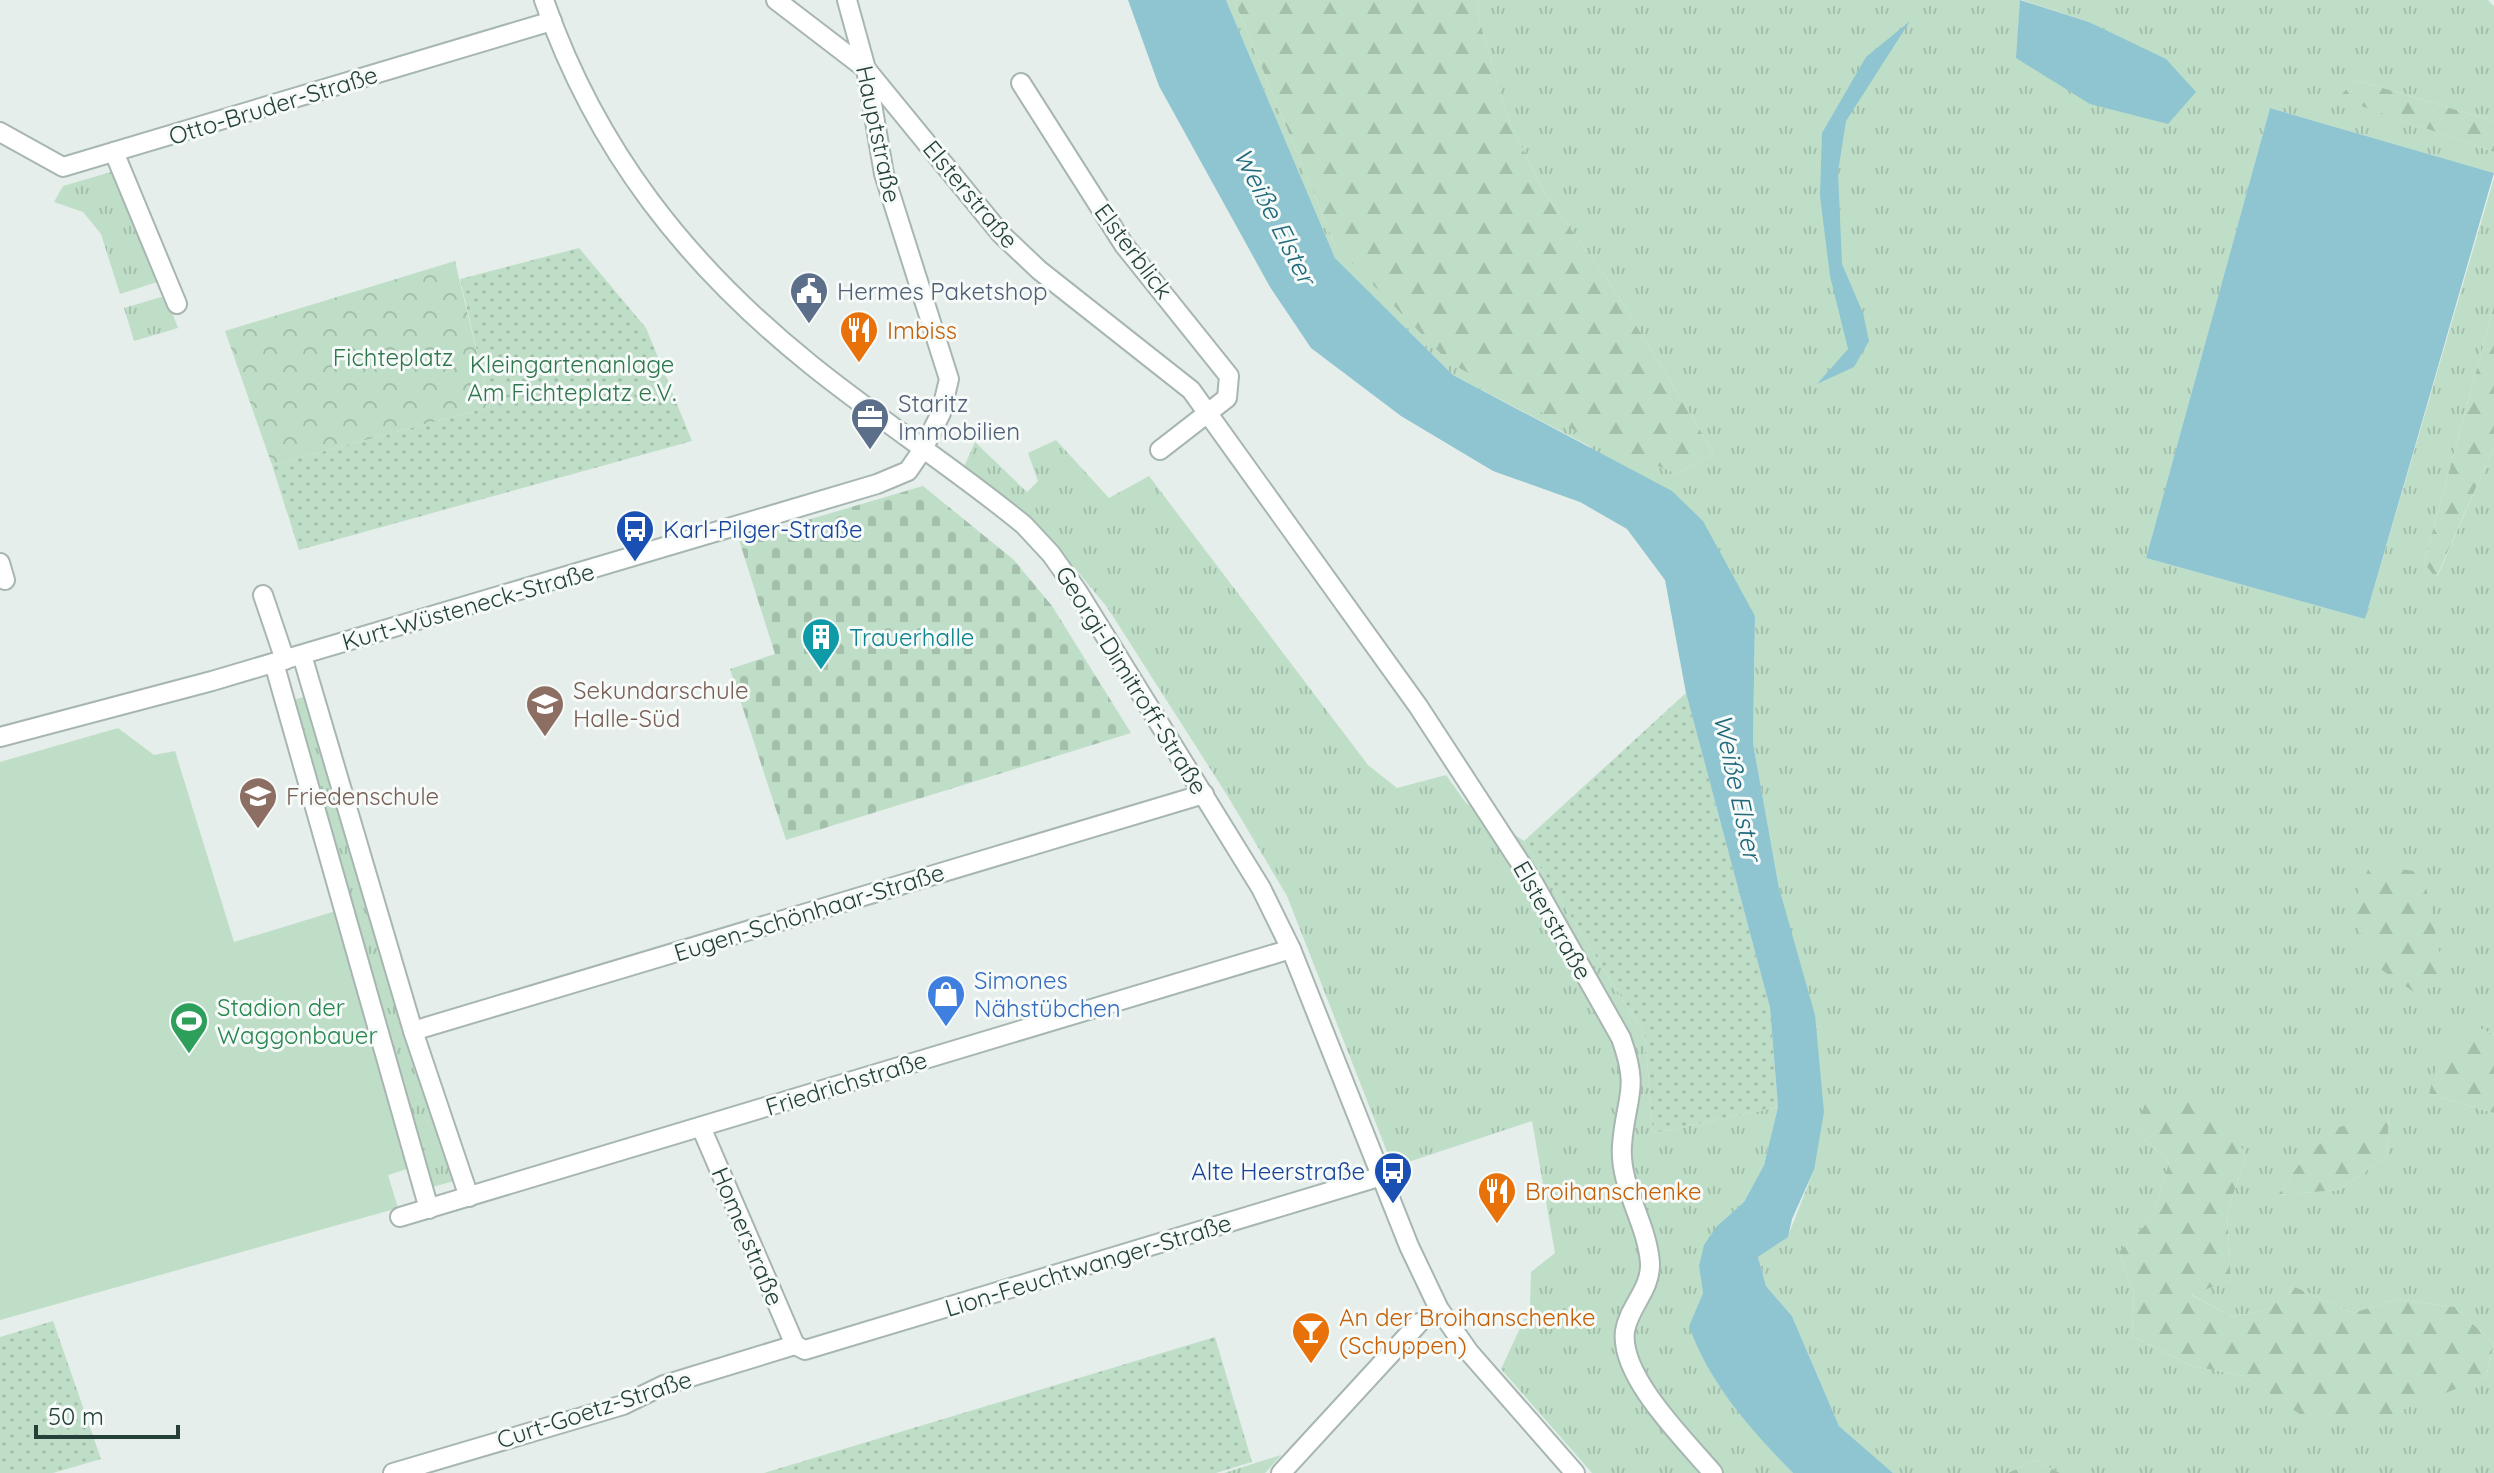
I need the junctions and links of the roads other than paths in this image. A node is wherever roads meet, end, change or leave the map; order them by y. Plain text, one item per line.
1 (544, 0) edge
2 (776, 0) edge
3 (847, 0) edge
4 (552, 21) junction
5 (866, 69) junction
6 (1021, 83) dead end
7 (0, 132) edge
8 (114, 152) junction
9 (177, 304) dead end
10 (1208, 413) junction
11 (923, 449) junction
12 (1160, 450) dead end
13 (263, 595) dead end
14 (287, 659) junction
15 (0, 737) edge
16 (1204, 794) junction
17 (1291, 949) junction
18 (413, 1031) junction
19 (701, 1127) junction
20 (1382, 1176) junction
21 (469, 1197) junction
22 (429, 1209) junction
23 (400, 1217) dead end
24 (1419, 1323) dead end
25 (795, 1345) junction
26 (393, 1473) edge
27 (1281, 1473) edge
28 (1575, 1473) edge
29 (1713, 1473) edge

1 - 4 street, Georgi-Dimitroff-Straße
2 - 5 street, Elsterstraße
3 - 5 street, Hauptstraße
4 - 8 street, Otto-Bruder-Straße
4 - 11 street, Georgi-Dimitroff-Straße
5 - 10 street, Elsterstraße
5 - 11 street, Hauptstraße
6 - 10 street, Elsterblick
7 - 8 street, Otto-Bruder-Straße
8 - 9 street
10 - 12 street
10 - 29 street, Elsterstraße
11 - 14 street, Kurt-Wüsteneck-Straße
11 - 16 street, Georgi-Dimitroff-Straße
13 - 14 street
14 - 15 street, Kurt-Wüsteneck-Straße
14 - 18 street
14 - 22 street
16 - 17 street, Georgi-Dimitroff-Straße
16 - 18 street, Eugen-Schönhaar-Straße
17 - 19 street, Friedrichstraße
17 - 20 street, Georgi-Dimitroff-Straße
18 - 21 street
19 - 21 street, Friedrichstraße
19 - 25 street, Homerstraße
20 - 25 street, Lion-Feuchtwanger-Straße
20 - 28 street, Georgi-Dimitroff-Straße
21 - 22 street, Friedrichstraße
22 - 23 street, Friedrichstraße
24 - 27 street
25 - 26 street, Curt-Goetz-Straße

